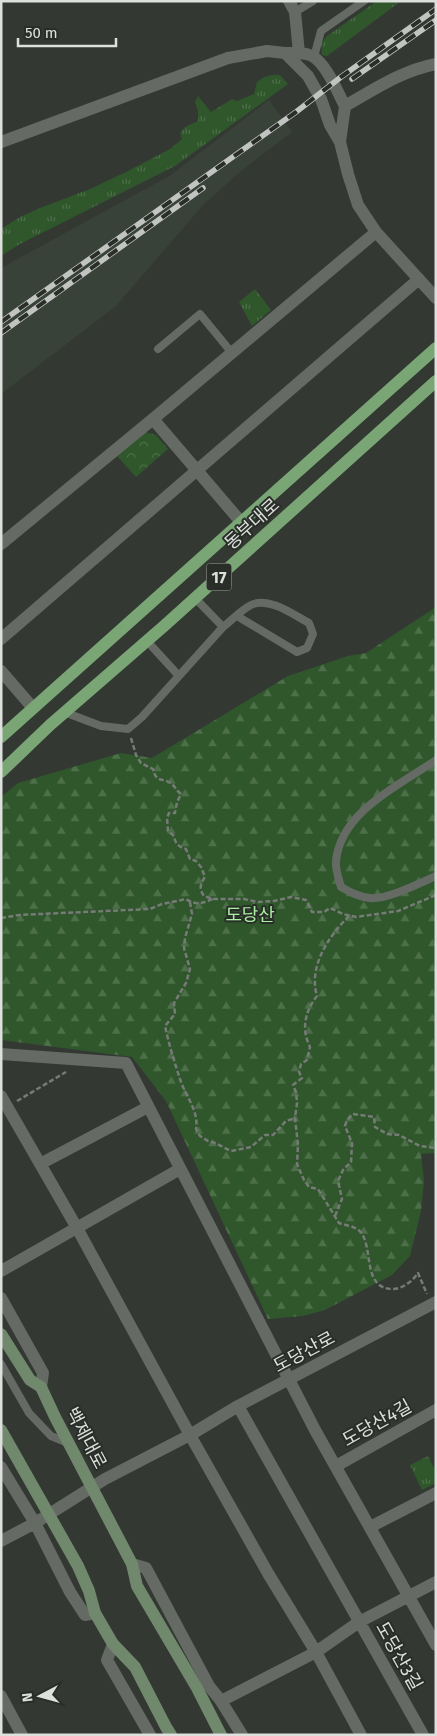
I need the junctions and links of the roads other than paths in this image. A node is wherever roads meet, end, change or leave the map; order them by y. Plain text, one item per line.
1 (313, 1) edge
2 (364, 1) edge
3 (292, 7) edge
4 (299, 52) junction
5 (285, 53) junction
6 (314, 57) junction
7 (436, 64) edge
8 (345, 106) junction
9 (1, 142) edge
10 (340, 142) junction
11 (376, 232) junction
12 (419, 279) junction
13 (436, 298) edge
14 (436, 348) edge
15 (158, 349) dead end
16 (232, 353) junction
17 (436, 381) edge
18 (153, 419) junction
19 (196, 471) junction
20 (241, 522) junction
21 (1, 544) edge
22 (195, 598) junction
23 (237, 616) junction
24 (223, 627) junction
25 (1, 639) edge
26 (147, 641) junction
27 (1, 671) edge
28 (179, 676) junction
29 (33, 708) junction
30 (64, 712) junction
31 (1, 738) edge
32 (436, 760) edge
33 (1, 772) edge
34 (436, 876) edge
35 (1, 1054) edge
36 (4, 1102) edge
37 (148, 1107) junction
38 (40, 1164) junction
39 (180, 1169) junction
40 (77, 1228) junction
41 (1, 1271) edge
42 (1, 1298) edge
43 (434, 1303) edge
44 (1, 1334) edge
45 (1, 1364) edge
46 (288, 1380) junction
47 (41, 1387) junction
48 (238, 1406) junction
49 (436, 1410) edge
50 (1, 1430) edge
51 (190, 1435) junction
52 (70, 1444) junction
53 (336, 1466) junction
54 (1, 1467) edge
55 (93, 1487) junction
56 (436, 1492) edge
57 (49, 1514) junction
58 (35, 1523) junction
59 (370, 1527) junction
60 (1, 1541) edge
61 (132, 1564) junction
62 (436, 1582) edge
63 (408, 1596) junction
64 (95, 1613) junction
65 (359, 1622) junction
66 (113, 1644) junction
67 (436, 1645) edge
68 (316, 1652) junction
69 (1, 1696) edge
70 (222, 1701) junction
71 (148, 1734) edge
72 (423, 1734) edge
73 (22, 1735) edge
74 (172, 1735) edge
75 (221, 1735) edge
76 (242, 1735) edge
77 (361, 1735) edge

1 - 3 lane
2 - 6 lane
3 - 4 street
4 - 5 street
4 - 6 street
5 - 9 street
5 - 10 street
6 - 8 street
7 - 8 street
8 - 10 street
10 - 11 street
11 - 12 street
11 - 16 street
12 - 13 street
12 - 19 street
14 - 20 main road, 동부대로 / 17
15 - 16 lane
16 - 18 street
17 - 22 main road, 동부대로 / 17
18 - 19 street
18 - 21 street
19 - 20 street
19 - 25 street
20 - 29 main road, 동부대로 / 17
22 - 24 lane
22 - 26 main road, 동부대로 / 17
23 - 23 lane
23 - 24 lane
24 - 28 lane
26 - 28 lane
26 - 30 main road, 동부대로 / 17
27 - 29 street
28 - 30 lane
29 - 31 main road, 동부대로 / 17
30 - 33 main road, 동부대로 / 17
32 - 34 lane
35 - 37 street, 도당산4길
36 - 38 street
37 - 38 street
37 - 39 street, 도당산4길
38 - 40 street
39 - 40 street
39 - 46 street, 도당산4길
40 - 41 street
40 - 51 street
42 - 47 street
43 - 46 street, 도당산로
44 - 47 street, 백제대로
45 - 52 lane
46 - 48 street, 도당산로
46 - 53 street, 도당산4길
47 - 52 street, 백제대로
48 - 51 street, 도당산로
48 - 65 street
49 - 53 street, 도당산4길
50 - 57 street
51 - 55 street, 도당산로
51 - 68 street
52 - 55 street, 백제대로
53 - 59 street, 도당산4길
54 - 58 street
55 - 57 street, 도당산로
55 - 61 street, 백제대로
56 - 59 street
57 - 58 street, 도당산로
57 - 64 street
58 - 60 street, 도당산로
58 - 64 street
59 - 63 street, 도당산4길
61 - 70 street, 백제대로
61 - 75 street, 백제대로
62 - 63 street, 도당산3길
63 - 65 street, 도당산3길
63 - 67 street, 도당산4길
64 - 66 street
65 - 68 street, 도당산3길
65 - 72 street, 도당산3길
66 - 71 street
66 - 74 street
68 - 70 street, 도당산3길
68 - 77 street
69 - 73 street
70 - 76 street, 백제대로

